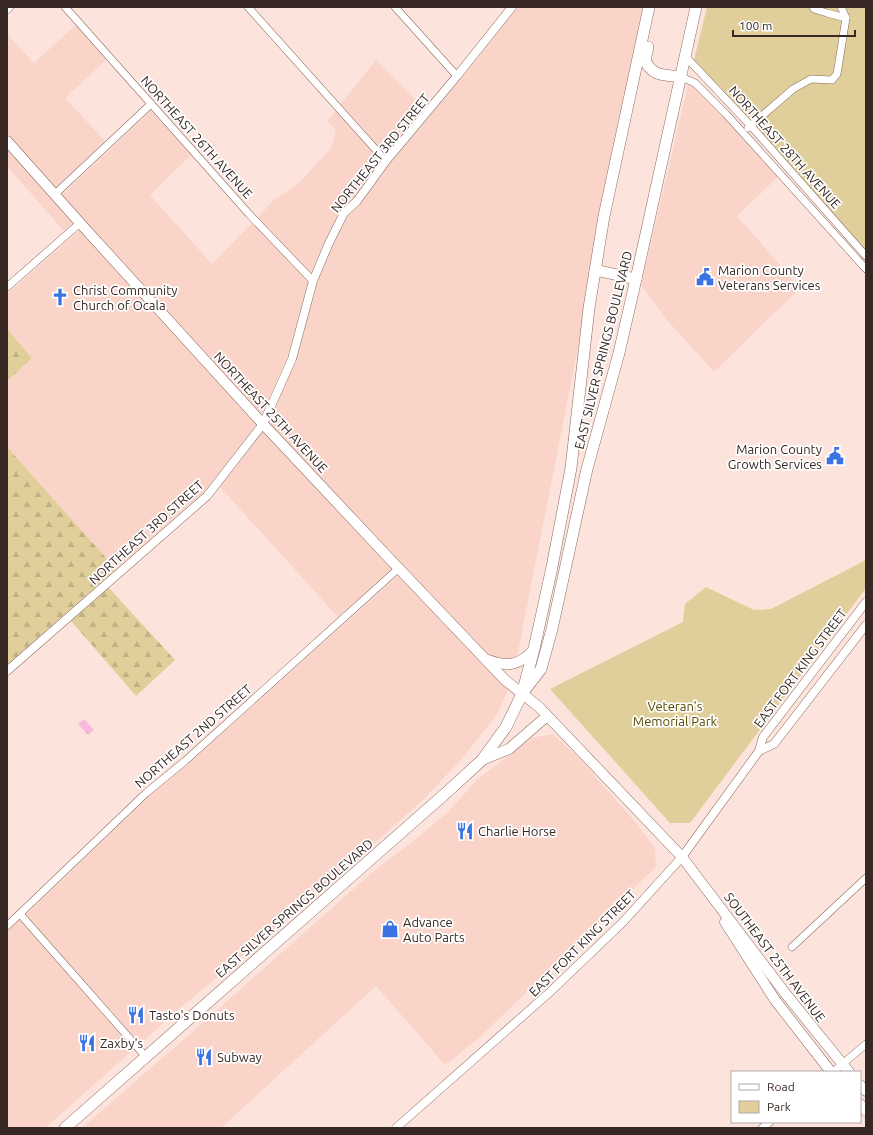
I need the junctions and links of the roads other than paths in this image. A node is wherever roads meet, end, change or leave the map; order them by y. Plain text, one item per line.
1 (10, 7) edge
2 (65, 7) edge
3 (248, 7) edge
4 (395, 7) edge
5 (512, 7) edge
6 (650, 7) edge
7 (655, 7) edge
8 (696, 7) edge
9 (813, 7) edge
10 (841, 7) edge
11 (7, 10) edge
12 (846, 18) junction
13 (685, 56) junction
14 (457, 76) junction
15 (681, 77) junction
16 (151, 104) junction
17 (751, 126) junction
18 (743, 133) junction
19 (7, 141) edge
20 (386, 161) junction
21 (54, 195) junction
22 (80, 223) junction
23 (866, 256) edge
24 (866, 269) edge
25 (595, 270) junction
26 (636, 278) junction
27 (313, 281) junction
28 (7, 287) edge
29 (263, 424) junction
30 (399, 568) junction
31 (866, 602) edge
32 (866, 625) edge
33 (534, 649) junction
34 (486, 659) junction
35 (7, 671) edge
36 (522, 694) junction
37 (547, 716) junction
38 (759, 751) junction
39 (482, 760) junction
40 (682, 857) junction
41 (866, 878) edge
42 (20, 914) junction
43 (7, 926) edge
44 (792, 947) dead end
45 (866, 1044) edge
46 (146, 1057) junction
47 (845, 1068) edge
48 (831, 1071) edge
49 (835, 1071) edge
50 (65, 1128) edge
51 (396, 1128) edge

1 - 11 street
2 - 16 street, NORTHEAST 26TH AVENUE
3 - 20 street
4 - 14 street
5 - 14 street, NORTHEAST 3RD STREET
6 - 25 main road, EAST SILVER SPRINGS BOULEVARD
7 - 15 main road
8 - 13 main road, EAST SILVER SPRINGS BOULEVARD
9 - 12 street
10 - 12 street
12 - 17 street
13 - 15 main road, EAST SILVER SPRINGS BOULEVARD
13 - 17 street, NORTHEAST 28TH AVENUE
14 - 20 street, NORTHEAST 3RD STREET
15 - 18 street, NORTHEAST 28TH AVENUE
15 - 26 main road, EAST SILVER SPRINGS BOULEVARD
16 - 21 street
16 - 27 street, NORTHEAST 26TH AVENUE
17 - 18 street
17 - 23 street, NORTHEAST 28TH AVENUE
18 - 24 street, NORTHEAST 28TH AVENUE
19 - 21 main road, NORTHEAST 25TH AVENUE
20 - 27 street, NORTHEAST 3RD STREET
21 - 22 main road, NORTHEAST 25TH AVENUE
22 - 28 street
22 - 29 main road, NORTHEAST 25TH AVENUE
25 - 26 main road
25 - 33 main road, EAST SILVER SPRINGS BOULEVARD
26 - 36 main road, EAST SILVER SPRINGS BOULEVARD
27 - 29 street, NORTHEAST 3RD STREET
29 - 30 main road, NORTHEAST 25TH AVENUE
29 - 35 street, NORTHEAST 3RD STREET
30 - 34 main road, NORTHEAST 25TH AVENUE
30 - 42 street, NORTHEAST 2ND STREET
31 - 38 street, EAST FORT KING STREET
32 - 38 street, EAST FORT KING STREET
33 - 34 main road
33 - 36 main road, EAST SILVER SPRINGS BOULEVARD
34 - 36 main road, NORTHEAST 25TH AVENUE
36 - 37 main road, SOUTHEAST 25TH AVENUE
36 - 39 main road, EAST SILVER SPRINGS BOULEVARD
37 - 39 main road
37 - 40 main road, SOUTHEAST 25TH AVENUE
38 - 40 street, EAST FORT KING STREET
39 - 46 main road, EAST SILVER SPRINGS BOULEVARD
40 - 47 main road, SOUTHEAST 25TH AVENUE
40 - 48 main road, SOUTHEAST 25TH AVENUE
40 - 51 street, EAST FORT KING STREET
41 - 44 street
42 - 43 street, NORTHEAST 2ND STREET
42 - 46 street
45 - 47 street
46 - 50 main road, EAST SILVER SPRINGS BOULEVARD
47 - 49 street

